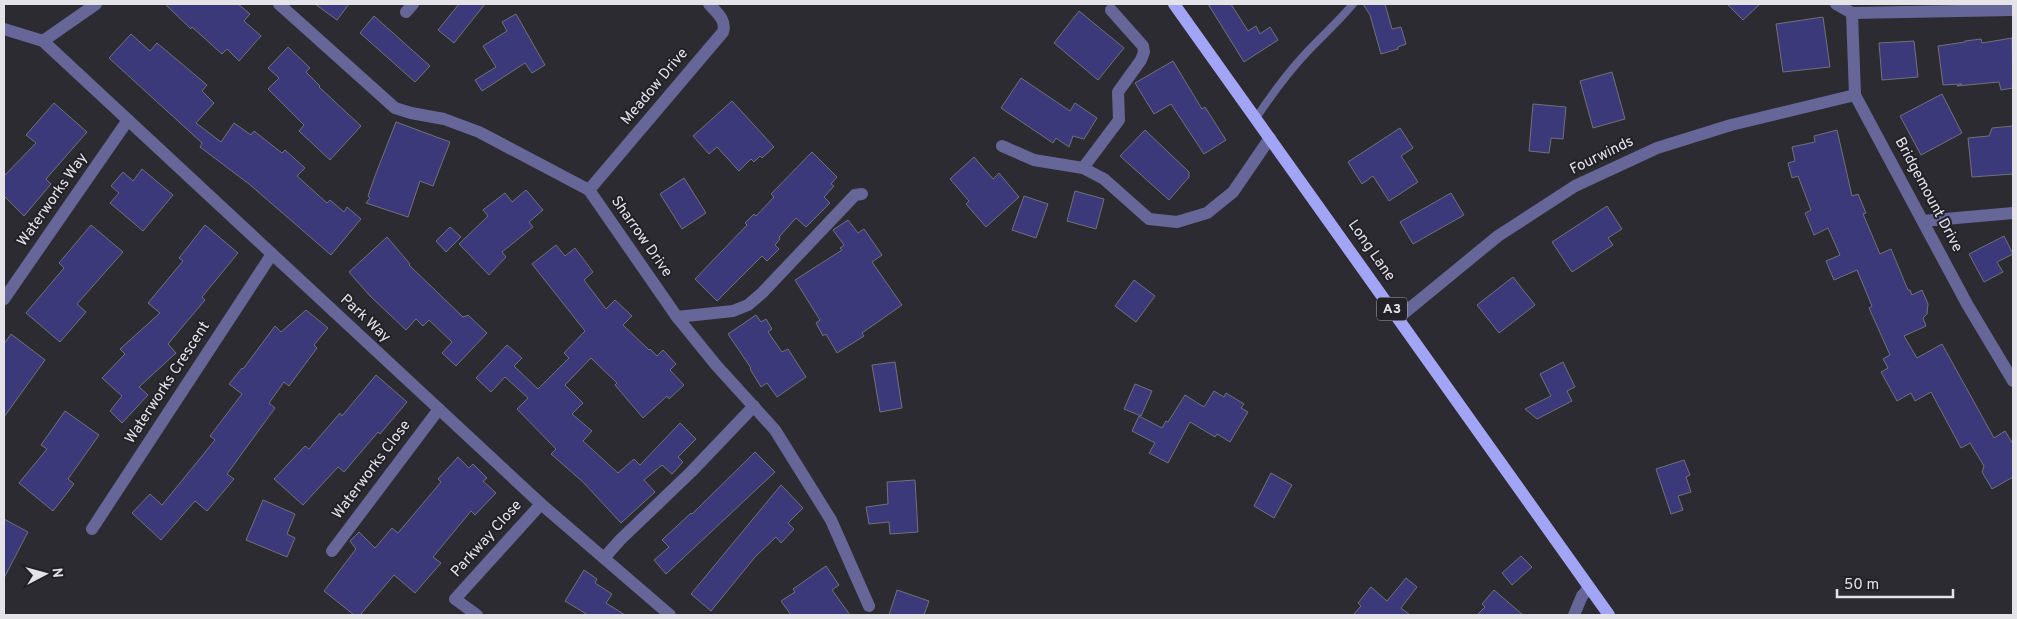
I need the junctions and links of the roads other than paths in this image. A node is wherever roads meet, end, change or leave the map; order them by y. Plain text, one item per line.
1 (96, 4) edge
2 (279, 4) edge
3 (709, 4) edge
4 (1174, 4) edge
5 (1353, 4) edge
6 (1836, 4) edge
7 (1970, 8) edge
8 (1111, 10) dead end
9 (2013, 10) edge
10 (1852, 13) junction
11 (4, 29) edge
12 (43, 41) junction
13 (1855, 95) junction
14 (1256, 118) junction
15 (128, 120) junction
16 (1270, 138) junction
17 (1002, 146) dead end
18 (1083, 168) junction
19 (589, 190) junction
20 (862, 194) dead end
21 (2013, 213) edge
22 (1923, 220) junction
23 (272, 254) junction
24 (4, 299) edge
25 (677, 317) junction
26 (1398, 318) junction
27 (2013, 381) edge
28 (754, 406) junction
29 (439, 409) junction
30 (541, 504) junction
31 (92, 529) dead end
32 (332, 551) dead end
33 (604, 558) junction
34 (1589, 588) junction
35 (869, 606) dead end
36 (477, 615) edge
37 (670, 615) edge
38 (1574, 615) edge
39 (1609, 615) edge

1 - 12 street
2 - 19 street, Sharrow Drive
3 - 19 street, Meadow Drive
4 - 14 main road, Long Lane / A3
5 - 14 lane
6 - 10 street
7 - 9 street
7 - 10 street
8 - 18 street
10 - 13 street, Bridgemount Drive
11 - 12 street
12 - 15 street, Park Way
13 - 22 street, Bridgemount Drive
13 - 26 street, Fourwinds
14 - 16 main road, Long Lane / A3
15 - 23 street, Park Way
15 - 24 street, Waterworks Way
16 - 18 street
16 - 26 main road, Long Lane / A3
17 - 18 street
19 - 25 street, Sharrow Drive
20 - 25 street
21 - 22 street
22 - 27 street, Bridgemount Drive
23 - 29 street, Park Way
23 - 31 street, Waterworks Crescent
25 - 28 street, Sharrow Drive
26 - 34 main road, Long Lane / A3
28 - 33 street
28 - 35 street, Sharrow Drive
29 - 30 street, Park Way
29 - 32 street, Waterworks Close
30 - 33 street, Park Way
30 - 36 street, Parkway Close
33 - 37 street, Park Way
34 - 38 street
34 - 39 main road, Long Lane / A3

